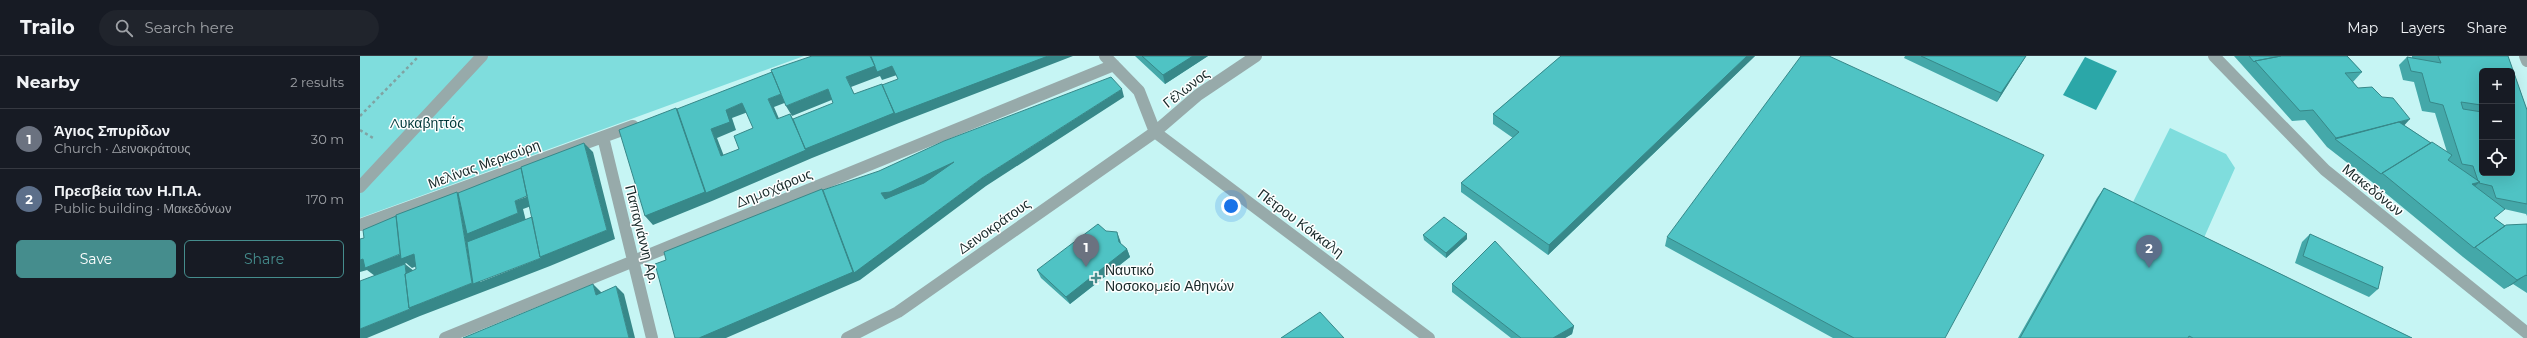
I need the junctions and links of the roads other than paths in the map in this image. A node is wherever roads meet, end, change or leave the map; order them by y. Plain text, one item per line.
1 (482, 56) edge
2 (1105, 56) edge
3 (1256, 56) edge
4 (2214, 56) edge
5 (2525, 56) edge
6 (2527, 60) edge
7 (1114, 65) junction
8 (647, 121) edge
9 (1155, 132) junction
10 (603, 137) junction
11 (360, 187) edge
12 (360, 225) edge
13 (633, 261) junction
14 (2527, 333) edge
15 (445, 338) edge
16 (652, 338) edge
17 (847, 338) edge
18 (1429, 338) edge

1 - 11 street
2 - 7 street
3 - 9 street, Γέλωνος
4 - 14 street, Μακεδόνων
5 - 6 street
7 - 9 street
7 - 13 street, Δημοχάρους
8 - 10 street, Μελίνας Μερκούρη
9 - 17 street, Δεινοκράτους
9 - 18 street, Πέτρου Κόκκαλη
10 - 12 street, Μελίνας Μερκούρη
10 - 13 street, Παπαγιάννη Αρ.
13 - 15 street, Δημοχάρους
13 - 16 street, Παπαγιάννη Αρ.

